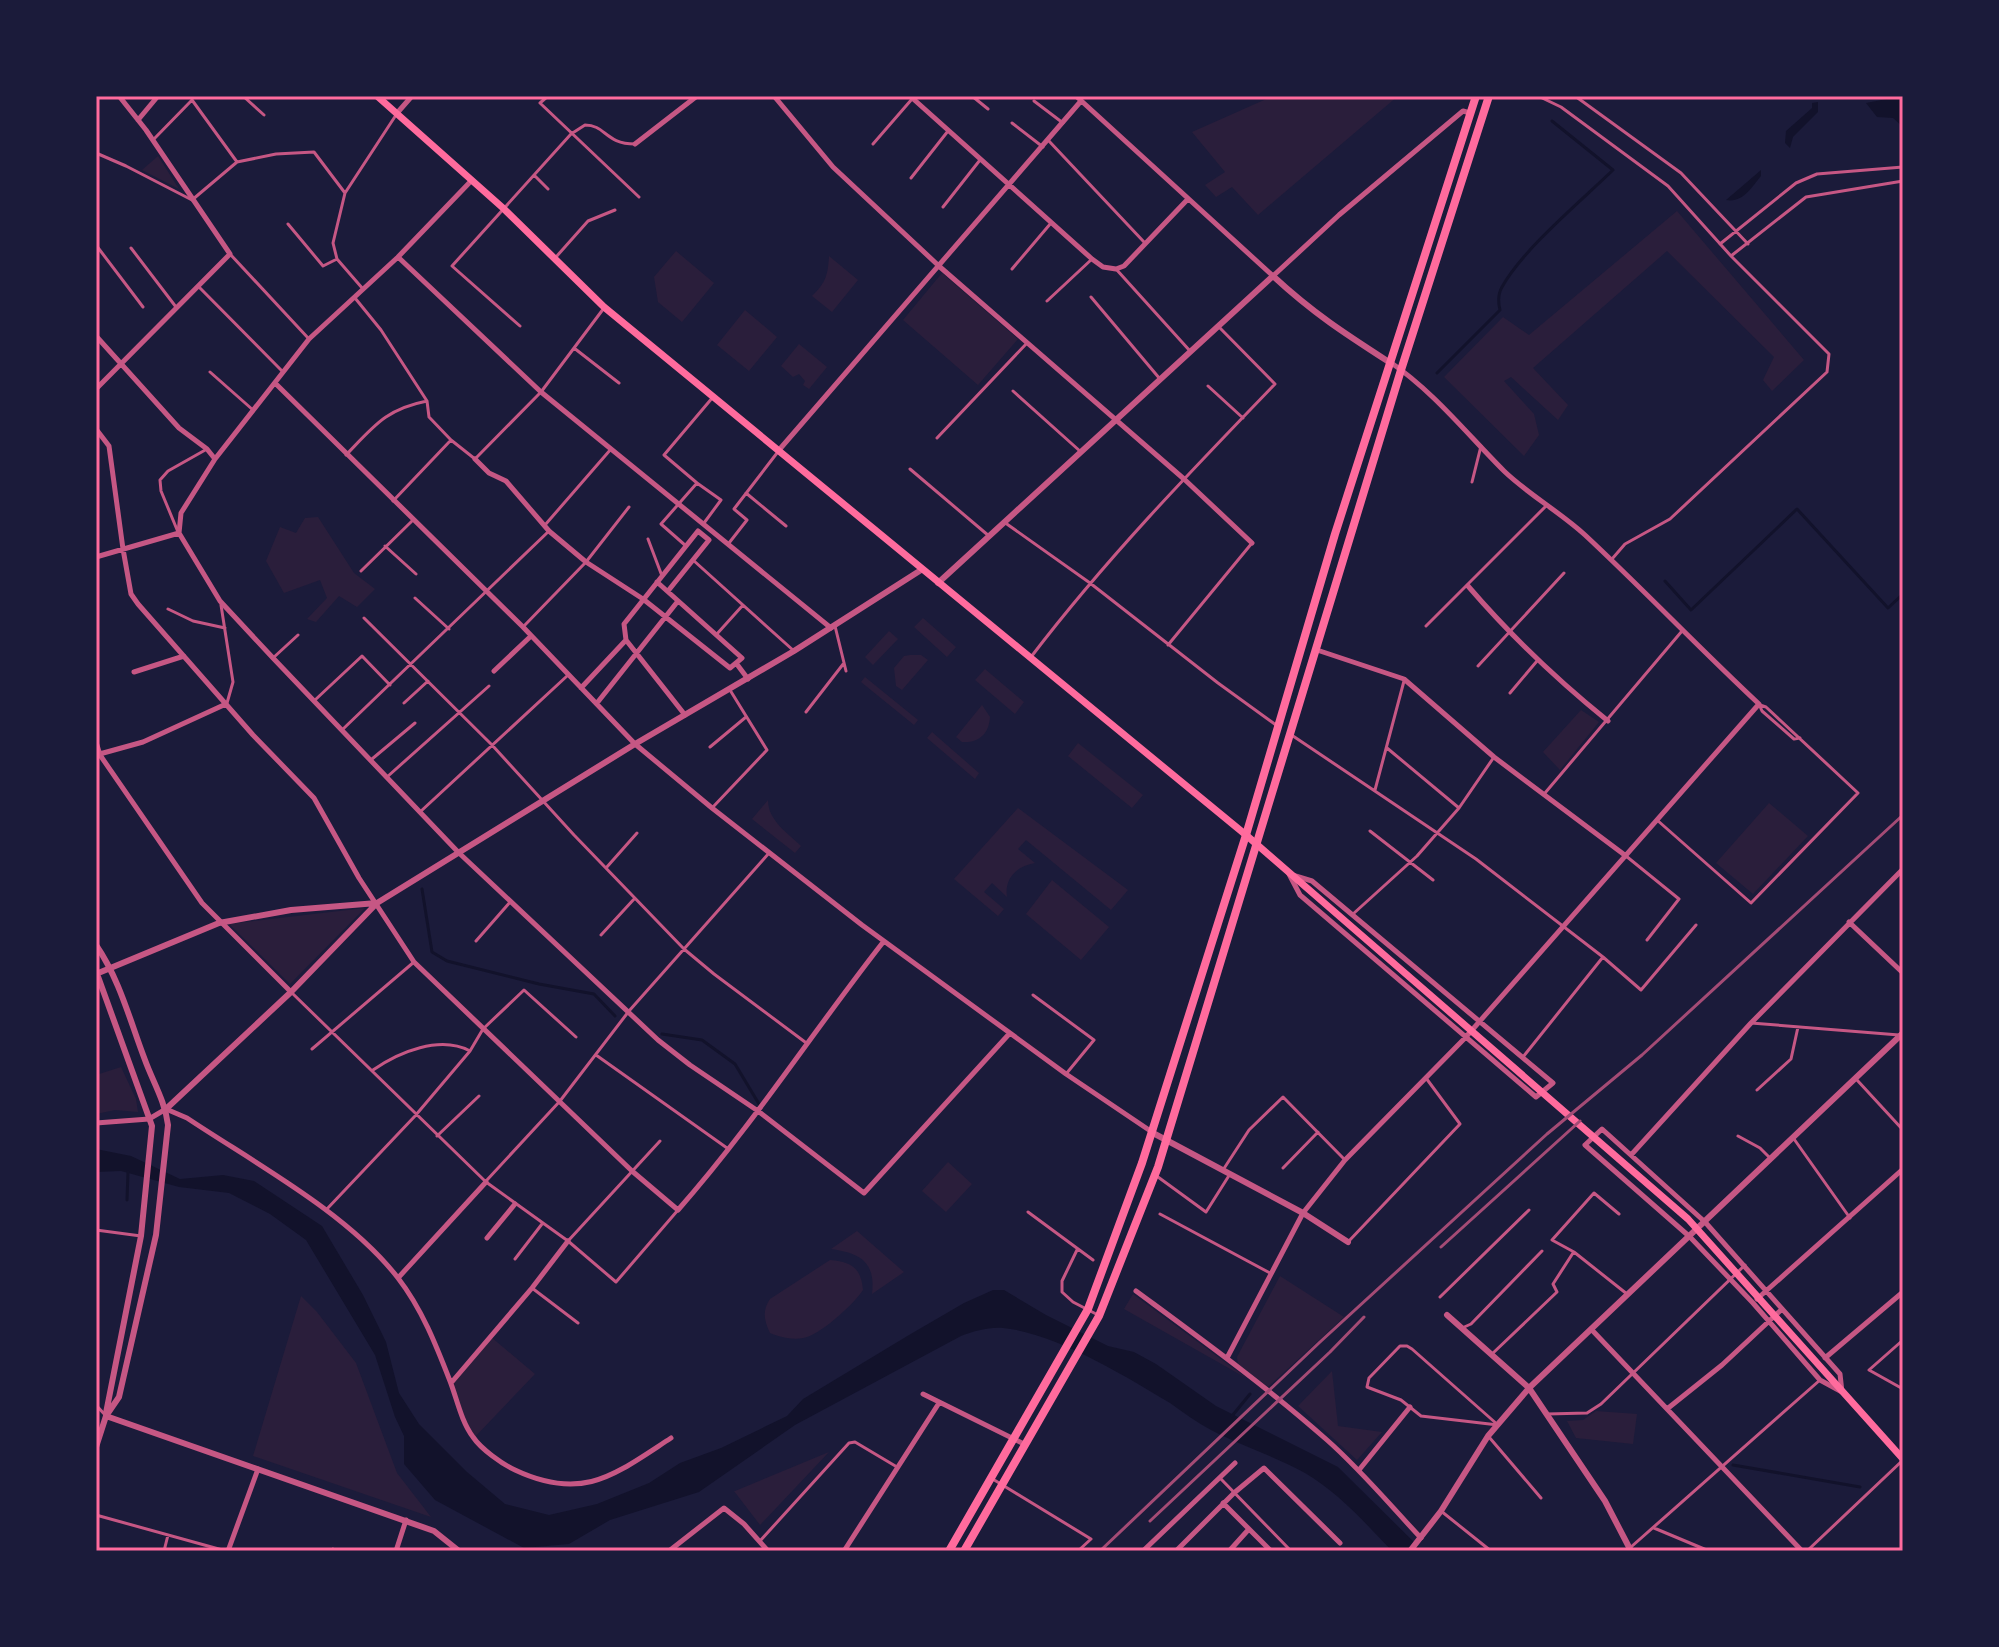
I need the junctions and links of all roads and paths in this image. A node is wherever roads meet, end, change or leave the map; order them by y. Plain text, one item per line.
1 (119, 96) edge
2 (158, 96) edge
3 (243, 96) edge
4 (377, 96) edge
5 (412, 96) edge
6 (548, 96) edge
7 (697, 96) edge
8 (774, 96) edge
9 (972, 96) edge
10 (1476, 96) edge
11 (1489, 96) edge
12 (1538, 96) edge
13 (1575, 96) edge
14 (911, 97) edge
15 (1079, 98) edge
16 (1034, 101) dead end
17 (988, 109) dead end
18 (398, 112) junction
19 (1471, 113) junction
20 (264, 115) dead end
21 (138, 120) junction
22 (1012, 123) dead end
23 (1063, 123) junction
24 (948, 131) junction
25 (571, 134) junction
26 (153, 140) junction
27 (1048, 140) junction
28 (635, 144) joint
29 (873, 144) dead end
30 (1043, 147) junction
31 (96, 153) edge
32 (980, 160) junction
33 (237, 162) junction
34 (1903, 167) edge
35 (534, 175) junction
36 (911, 178) dead end
37 (472, 180) junction
38 (1903, 181) edge
39 (1010, 184) junction
40 (548, 189) dead end
41 (345, 193) junction
42 (639, 197) dead end
43 (192, 200) junction
44 (1187, 200) junction
45 (943, 207) dead end
46 (503, 208) junction
47 (615, 210) dead end
48 (1051, 223) junction
49 (288, 224) dead end
50 (1737, 232) junction
51 (1146, 244) junction
52 (1720, 244) junction
53 (1748, 244) junction
54 (96, 245) edge
55 (131, 248) dead end
56 (230, 254) junction
57 (1731, 256) junction
58 (398, 257) junction
59 (337, 259) junction
60 (1092, 259) junction
61 (554, 260) junction
62 (940, 267) junction
63 (1012, 269) dead end
64 (1116, 269) junction
65 (1273, 276) junction
66 (198, 286) junction
67 (363, 289) junction
68 (1091, 297) dead end
69 (355, 298) junction
70 (1047, 301) dead end
71 (143, 307) dead end
72 (176, 307) junction
73 (604, 307) junction
74 (520, 326) dead end
75 (1218, 326) junction
76 (96, 336) edge
77 (309, 339) junction
78 (1027, 343) junction
79 (574, 348) junction
80 (1190, 351) junction
81 (1389, 362) junction
82 (121, 363) junction
83 (1401, 370) junction
84 (210, 372) dead end
85 (283, 372) junction
86 (1160, 379) junction
87 (275, 383) junction
88 (619, 383) dead end
89 (1208, 386) dead end
90 (96, 389) edge
91 (1013, 391) dead end
92 (541, 392) junction
93 (713, 397) junction
94 (427, 401) junction
95 (253, 410) junction
96 (1243, 418) junction
97 (1115, 420) junction
98 (96, 429) edge
99 (937, 438) dead end
100 (451, 440) junction
101 (1481, 446) junction
102 (207, 449) junction
103 (611, 449) junction
104 (779, 450) junction
105 (1081, 452) junction
106 (346, 455) junction
107 (215, 459) junction
108 (475, 459) junction
109 (910, 469) dead end
110 (1184, 479) junction
111 (1472, 482) dead end
112 (697, 483) junction
113 (746, 493) junction
114 (393, 501) junction
115 (680, 503) junction
116 (1547, 505) junction
117 (629, 507) dead end
118 (412, 520) junction
119 (1004, 522) junction
120 (704, 523) junction
121 (786, 526) dead end
122 (547, 528) junction
123 (179, 533) junction
124 (989, 536) junction
125 (648, 539) dead end
126 (1252, 543) joint
127 (729, 544) junction
128 (385, 546) junction
129 (686, 546) junction
130 (123, 549) junction
131 (96, 557) edge
132 (693, 560) junction
133 (1611, 560) junction
134 (586, 562) junction
135 (921, 570) junction
136 (361, 571) dead end
137 (1564, 573) dead end
138 (416, 574) dead end
139 (659, 579) junction
140 (938, 583) junction
141 (1090, 583) junction
142 (1468, 586) junction
143 (668, 591) junction
144 (486, 593) junction
145 (415, 598) dead end
146 (643, 599) junction
147 (220, 601) junction
148 (678, 601) junction
149 (743, 605) junction
150 (168, 609) dead end
151 (667, 616) junction
152 (364, 618) dead end
153 (1426, 626) dead end
154 (523, 627) junction
155 (833, 627) junction
156 (225, 628) junction
157 (449, 629) junction
158 (1682, 631) junction
159 (1509, 633) junction
160 (298, 635) dead end
161 (716, 635) junction
162 (531, 636) junction
163 (626, 640) junction
164 (1168, 645) junction
165 (1317, 650) junction
166 (794, 651) junction
167 (635, 652) junction
168 (184, 656) junction
169 (1031, 657) junction
170 (273, 658) junction
171 (1537, 661) junction
172 (736, 663) junction
173 (844, 663) junction
174 (412, 665) junction
175 (1478, 666) dead end
176 (494, 671) dead end
177 (846, 671) dead end
178 (134, 672) dead end
179 (569, 675) junction
180 (748, 679) junction
181 (1404, 679) junction
182 (428, 681) junction
183 (390, 685) junction
184 (489, 686) dead end
185 (581, 688) junction
186 (730, 690) junction
187 (1510, 693) dead end
188 (315, 700) junction
189 (404, 703) dead end
190 (597, 703) junction
191 (226, 704) junction
192 (1759, 704) junction
193 (806, 712) dead end
194 (459, 713) junction
195 (686, 715) junction
196 (746, 717) junction
197 (1608, 721) junction
198 (415, 723) dead end
199 (1277, 726) junction
200 (342, 730) junction
201 (1289, 734) junction
202 (96, 742) edge
203 (635, 744) junction
204 (492, 745) junction
205 (710, 747) dead end
206 (1387, 748) junction
207 (98, 755) edge
208 (1494, 757) junction
209 (371, 760) junction
210 (387, 777) junction
211 (1375, 790) junction
212 (1543, 796) junction
213 (543, 800) junction
214 (712, 808) junction
215 (1459, 808) junction
216 (420, 812) junction
217 (1657, 820) junction
218 (1370, 831) dead end
219 (1438, 832) junction
220 (637, 833) dead end
221 (1246, 835) junction
222 (1256, 844) junction
223 (458, 852) junction
224 (769, 853) junction
225 (1626, 856) junction
226 (1409, 860) junction
227 (606, 868) junction
228 (1903, 869) edge
229 (1289, 874) junction
230 (1433, 880) dead end
231 (635, 898) junction
232 (511, 901) junction
233 (377, 903) junction
234 (1352, 915) junction
235 (1849, 922) junction
236 (219, 923) junction
237 (1562, 925) junction
238 (1696, 925) dead end
239 (601, 935) dead end
240 (1647, 940) dead end
241 (476, 941) dead end
242 (884, 941) junction
243 (96, 945) edge
244 (684, 949) junction
245 (1603, 957) junction
246 (414, 962) junction
247 (112, 968) junction
248 (97, 973) edge
249 (1903, 973) edge
250 (291, 992) junction
251 (1033, 995) dead end
252 (629, 1011) junction
253 (1477, 1023) junction
254 (1751, 1023) junction
255 (1798, 1027) junction
256 (483, 1029) junction
257 (331, 1031) junction
258 (1010, 1033) junction
259 (1902, 1035) edge
260 (576, 1037) dead end
261 (1465, 1038) junction
262 (805, 1042) junction
263 (312, 1049) dead end
264 (470, 1051) junction
265 (596, 1055) junction
266 (1522, 1057) junction
267 (373, 1070) junction
268 (1066, 1074) junction
269 (1425, 1077) junction
270 (1857, 1080) junction
271 (1757, 1090) dead end
272 (479, 1096) dead end
273 (560, 1101) junction
274 (166, 1109) junction
275 (758, 1111) junction
276 (415, 1116) junction
277 (151, 1122) junction
278 (96, 1123) edge
279 (1903, 1130) edge
280 (1318, 1132) junction
281 (1153, 1133) junction
282 (437, 1136) junction
283 (1738, 1136) dead end
284 (1794, 1139) junction
285 (1167, 1140) junction
286 (660, 1141) dead end
287 (729, 1149) junction
288 (1631, 1155) junction
289 (1345, 1160) junction
290 (1772, 1160) junction
291 (1283, 1168) dead end
292 (1903, 1169) edge
293 (632, 1171) junction
294 (1226, 1172) junction
295 (1155, 1175) junction
296 (486, 1182) junction
297 (515, 1204) junction
298 (326, 1210) junction
299 (678, 1210) junction
300 (1529, 1210) dead end
301 (1028, 1212) dead end
302 (1303, 1213) junction
303 (1160, 1214) dead end
304 (1619, 1214) dead end
305 (1850, 1218) junction
306 (1705, 1222) junction
307 (542, 1224) junction
308 (96, 1230) edge
309 (141, 1236) junction
310 (1690, 1237) junction
311 (487, 1238) dead end
312 (568, 1241) junction
313 (1348, 1242) joint
314 (1077, 1250) junction
315 (1542, 1251) dead end
316 (1574, 1252) junction
317 (515, 1259) dead end
318 (1093, 1260) dead end
319 (1745, 1265) junction
320 (1272, 1274) junction
321 (398, 1278) junction
322 (1729, 1278) junction
323 (532, 1288) junction
324 (1136, 1291) dead end
325 (1768, 1291) junction
326 (1903, 1292) edge
327 (1628, 1295) junction
328 (1440, 1297) dead end
329 (1753, 1303) junction
330 (1088, 1309) junction
331 (1782, 1309) junction
332 (1447, 1315) dead end
333 (1099, 1316) junction
334 (1769, 1321) junction
335 (578, 1323) dead end
336 (1462, 1328) junction
337 (1591, 1329) junction
338 (1903, 1340) edge
339 (1492, 1354) junction
340 (1227, 1358) junction
341 (1825, 1358) junction
342 (1633, 1372) junction
343 (1820, 1380) junction
344 (451, 1383) junction
345 (1529, 1388) junction
346 (1903, 1389) edge
347 (1842, 1392) junction
348 (923, 1394) dead end
349 (939, 1403) junction
350 (96, 1405) edge
351 (1410, 1407) junction
352 (1667, 1409) junction
353 (1547, 1414) junction
354 (106, 1416) junction
355 (1498, 1425) junction
356 (1488, 1436) junction
357 (671, 1438) dead end
358 (1013, 1440) junction
359 (1026, 1445) junction
360 (96, 1447) edge
361 (1903, 1460) edge
362 (1235, 1463) dead end
363 (1722, 1466) junction
364 (897, 1467) junction
365 (258, 1469) junction
366 (1359, 1470) junction
367 (991, 1478) junction
368 (1220, 1478) junction
369 (1004, 1485) junction
370 (1234, 1493) junction
371 (1541, 1498) dead end
372 (1223, 1503) junction
373 (1441, 1511) junction
374 (96, 1515) edge
375 (406, 1520) junction
376 (1654, 1528) junction
377 (1249, 1529) junction
378 (168, 1535) junction
379 (1421, 1538) junction
380 (760, 1541) junction
381 (1903, 1542) edge
382 (1340, 1543) dead end
383 (1231, 1549) edge
384 (1630, 1550) edge
385 (164, 1551) edge
386 (227, 1551) edge
387 (396, 1551) edge
388 (459, 1551) edge
389 (669, 1551) edge
390 (768, 1551) edge
391 (844, 1551) edge
392 (949, 1551) edge
393 (964, 1551) edge
394 (1078, 1551) edge
395 (1143, 1551) edge
396 (1176, 1551) edge
397 (1271, 1551) edge
398 (1291, 1551) edge
399 (1410, 1551) edge
400 (1491, 1551) edge
401 (1709, 1551) edge
402 (1805, 1551) edge
403 (1901, 1551) edge

1 - 21 street
2 - 21 street
3 - 20 lane
4 - 18 main road
5 - 18 street
6 - 25 lane
7 - 28 street
8 - 62 street
9 - 17 lane
10 - 19 main road
11 - 83 main road
12 - 52 lane
13 - 50 lane
14 - 24 street
14 - 29 lane
15 - 23 street
15 - 44 street
16 - 23 lane
18 - 37 main road
18 - 41 lane
19 - 65 street
19 - 81 main road
21 - 26 street
22 - 30 lane
23 - 27 street
24 - 32 street
24 - 36 lane
25 - 28 lane
25 - 35 lane
25 - 42 lane
26 - 33 lane
26 - 43 street
27 - 30 street
27 - 51 lane
30 - 39 street
31 - 43 lane
32 - 39 street
32 - 45 lane
33 - 41 lane
33 - 43 lane
34 - 50 lane
35 - 40 lane
35 - 46 lane
37 - 46 main road
37 - 58 street
38 - 53 lane
39 - 48 street
39 - 62 street
41 - 59 lane
43 - 56 street
44 - 51 street
44 - 65 street
46 - 61 main road
46 - 74 lane
47 - 61 lane
48 - 60 street
48 - 63 lane
49 - 59 lane
50 - 52 lane
50 - 53 lane
51 - 64 street
52 - 57 lane
53 - 57 lane
54 - 71 lane
55 - 72 lane
56 - 66 street
56 - 77 lane
57 - 133 lane
58 - 67 street
58 - 92 street
59 - 67 lane
60 - 64 street
60 - 70 lane
61 - 73 main road
62 - 78 street
62 - 104 street
64 - 80 lane
65 - 75 street
65 - 81 street
66 - 72 street
66 - 85 lane
67 - 69 street
68 - 86 lane
69 - 77 street
69 - 94 lane
72 - 82 street
73 - 79 lane
73 - 93 main road
75 - 80 street
75 - 96 lane
76 - 82 street
77 - 85 street
78 - 97 street
78 - 99 lane
79 - 88 lane
79 - 92 lane
80 - 86 street
81 - 83 street
81 - 199 main road
82 - 90 street
82 - 102 street
83 - 101 street
83 - 165 main road
84 - 95 lane
85 - 87 street
86 - 97 street
87 - 95 street
87 - 106 street
89 - 96 lane
91 - 105 lane
92 - 103 street
92 - 108 lane
93 - 104 main road
93 - 112 lane
94 - 100 lane
94 - 106 lane
95 - 107 street
96 - 110 lane
97 - 105 street
97 - 110 street
98 - 130 street
100 - 108 lane
100 - 114 lane
101 - 111 lane
101 - 116 street
102 - 107 street
102 - 123 lane
103 - 115 street
103 - 122 lane
104 - 113 lane
104 - 135 main road
105 - 119 street
106 - 114 street
107 - 123 street
108 - 122 street
109 - 124 lane
110 - 126 street
110 - 141 lane
112 - 115 lane
112 - 120 lane
113 - 121 lane
113 - 127 lane
114 - 118 street
115 - 120 street
115 - 129 lane
116 - 133 street
116 - 142 lane
117 - 134 lane
118 - 128 lane
118 - 144 street
119 - 124 street
119 - 141 lane
120 - 127 street
122 - 134 street
122 - 144 lane
123 - 130 street
123 - 147 street
124 - 140 street
125 - 139 lane
126 - 164 lane
127 - 155 street
128 - 136 lane
128 - 138 lane
129 - 132 street
129 - 139 street
130 - 131 street
130 - 168 street
132 - 143 street
132 - 149 lane
133 - 158 street
134 - 146 street
134 - 154 lane
135 - 140 main road
135 - 155 street
137 - 159 lane
139 - 143 street
139 - 146 street
140 - 169 main road
141 - 164 lane
141 - 169 lane
142 - 153 lane
142 - 159 street
143 - 148 street
144 - 154 street
144 - 157 lane
145 - 157 lane
146 - 151 street
146 - 163 street
147 - 156 lane
147 - 170 street
148 - 151 street
148 - 161 street
149 - 161 lane
149 - 166 lane
150 - 156 lane
151 - 167 street
151 - 172 street
152 - 174 lane
154 - 162 street
155 - 166 street
155 - 173 lane
156 - 191 lane
157 - 174 lane
158 - 192 street
158 - 197 lane
159 - 171 street
159 - 175 lane
160 - 170 lane
161 - 172 street
162 - 176 street
162 - 179 street
163 - 167 street
163 - 185 street
164 - 199 lane
165 - 181 street
165 - 201 main road
166 - 180 street
167 - 190 street
167 - 195 street
168 - 178 street
168 - 191 street
169 - 221 main road
170 - 188 street
171 - 187 lane
171 - 197 street
172 - 180 street
173 - 177 lane
173 - 193 lane
174 - 182 lane
174 - 183 lane
179 - 185 street
179 - 204 lane
180 - 186 street
181 - 206 lane
181 - 208 street
182 - 189 lane
182 - 194 lane
183 - 188 lane
183 - 200 lane
184 - 194 lane
185 - 190 street
186 - 195 street
186 - 196 lane
188 - 200 street
190 - 203 street
191 - 207 street
191 - 233 street
192 - 217 street
192 - 217 lane
194 - 204 lane
194 - 210 lane
195 - 203 street
196 - 205 lane
196 - 214 lane
197 - 212 lane
198 - 209 lane
199 - 221 main road
200 - 209 street
201 - 211 lane
201 - 222 main road
202 - 207 street
203 - 213 street
203 - 214 street
204 - 213 lane
204 - 216 lane
206 - 211 lane
206 - 215 lane
207 - 236 street
208 - 212 street
208 - 215 lane
209 - 210 street
210 - 216 street
211 - 219 lane
212 - 225 street
213 - 223 street
213 - 227 lane
214 - 224 street
215 - 219 lane
216 - 223 street
217 - 225 street
218 - 226 lane
219 - 226 lane
219 - 237 lane
220 - 227 lane
221 - 222 main road
221 - 281 main road
222 - 229 main road
222 - 285 main road
223 - 232 street
223 - 233 street
224 - 242 street
224 - 244 lane
225 - 237 street
225 - 240 lane
226 - 230 lane
226 - 234 lane
227 - 231 lane
228 - 235 street
229 - 234 street
229 - 261 street
229 - 347 main road
231 - 239 lane
231 - 244 lane
232 - 241 lane
232 - 252 street
233 - 236 street
233 - 246 street
233 - 250 street
234 - 253 street
235 - 249 street
235 - 254 street
236 - 247 street
236 - 250 street
237 - 245 lane
237 - 253 street
238 - 245 lane
242 - 258 street
242 - 262 street
243 - 247 street
244 - 252 lane
244 - 262 lane
245 - 266 lane
246 - 256 street
246 - 257 lane
247 - 248 street
247 - 274 street
248 - 277 street
250 - 257 lane
250 - 274 street
251 - 268 lane
252 - 265 lane
252 - 275 street
253 - 261 street
253 - 266 street
254 - 255 lane
254 - 288 street
255 - 259 lane
255 - 271 lane
256 - 260 lane
256 - 264 lane
256 - 273 street
257 - 263 lane
257 - 267 lane
258 - 268 street
258 - 275 street
259 - 270 street
261 - 266 street
261 - 269 street
262 - 275 street
264 - 267 lane
264 - 276 lane
265 - 273 lane
265 - 287 lane
267 - 276 lane
268 - 281 street
269 - 289 street
269 - 313 lane
270 - 279 lane
270 - 284 street
272 - 282 lane
273 - 293 street
273 - 296 lane
274 - 277 street
274 - 298 street
274 - 354 street
275 - 287 street
276 - 282 lane
276 - 298 lane
277 - 278 street
277 - 309 street
280 - 289 lane
280 - 291 lane
280 - 294 lane
281 - 285 street
281 - 330 main road
282 - 296 lane
283 - 290 lane
284 - 290 street
284 - 305 lane
285 - 294 street
285 - 295 main road
286 - 293 lane
287 - 299 street
288 - 306 street
288 - 310 street
289 - 302 street
290 - 306 street
292 - 305 street
293 - 299 street
293 - 312 lane
294 - 295 lane
294 - 302 street
295 - 333 main road
296 - 297 lane
296 - 321 street
297 - 307 lane
297 - 311 street
298 - 321 street
299 - 312 lane
300 - 328 lane
301 - 314 lane
302 - 313 street
302 - 320 street
303 - 320 lane
304 - 316 lane
305 - 325 street
306 - 310 street
306 - 319 street
307 - 312 lane
307 - 317 lane
308 - 309 lane
309 - 354 street
310 - 322 street
310 - 327 street
312 - 323 street
314 - 318 lane
314 - 330 lane
315 - 336 lane
316 - 327 lane
316 - 339 lane
319 - 322 lane
319 - 325 street
320 - 340 street
321 - 344 street
322 - 329 street
322 - 342 lane
323 - 335 lane
323 - 344 street
324 - 340 street
325 - 329 street
325 - 331 street
326 - 341 street
327 - 337 street
329 - 334 street
330 - 333 lane
330 - 358 main road
331 - 334 street
331 - 341 street
332 - 336 street
333 - 359 main road
334 - 343 street
334 - 352 street
336 - 339 street
337 - 342 street
337 - 345 street
338 - 346 lane
339 - 345 street
340 - 366 street
341 - 347 street
342 - 352 street
342 - 353 lane
343 - 347 street
343 - 363 lane
344 - 357 street
345 - 353 street
345 - 355 street
347 - 361 main road
348 - 349 street
349 - 358 street
349 - 364 street
350 - 354 lane
351 - 355 lane
351 - 355 lane
351 - 366 street
352 - 363 street
353 - 384 street
354 - 360 street
354 - 365 street
355 - 356 street
356 - 371 lane
356 - 373 street
358 - 359 street
358 - 367 main road
359 - 369 main road
361 - 402 lane
362 - 368 street
363 - 376 lane
363 - 402 street
364 - 380 lane
364 - 391 street
365 - 375 street
365 - 386 street
366 - 379 street
367 - 369 lane
367 - 392 main road
368 - 370 lane
368 - 395 street
369 - 393 main road
369 - 394 lane
370 - 372 street
370 - 382 street
370 - 398 lane
372 - 377 street
372 - 396 street
373 - 379 street
373 - 400 lane
374 - 378 lane
375 - 387 street
375 - 388 street
376 - 384 lane
376 - 401 lane
377 - 383 street
377 - 397 street
378 - 385 lane
378 - 386 lane
379 - 399 street
380 - 389 street
380 - 390 street
381 - 403 lane

